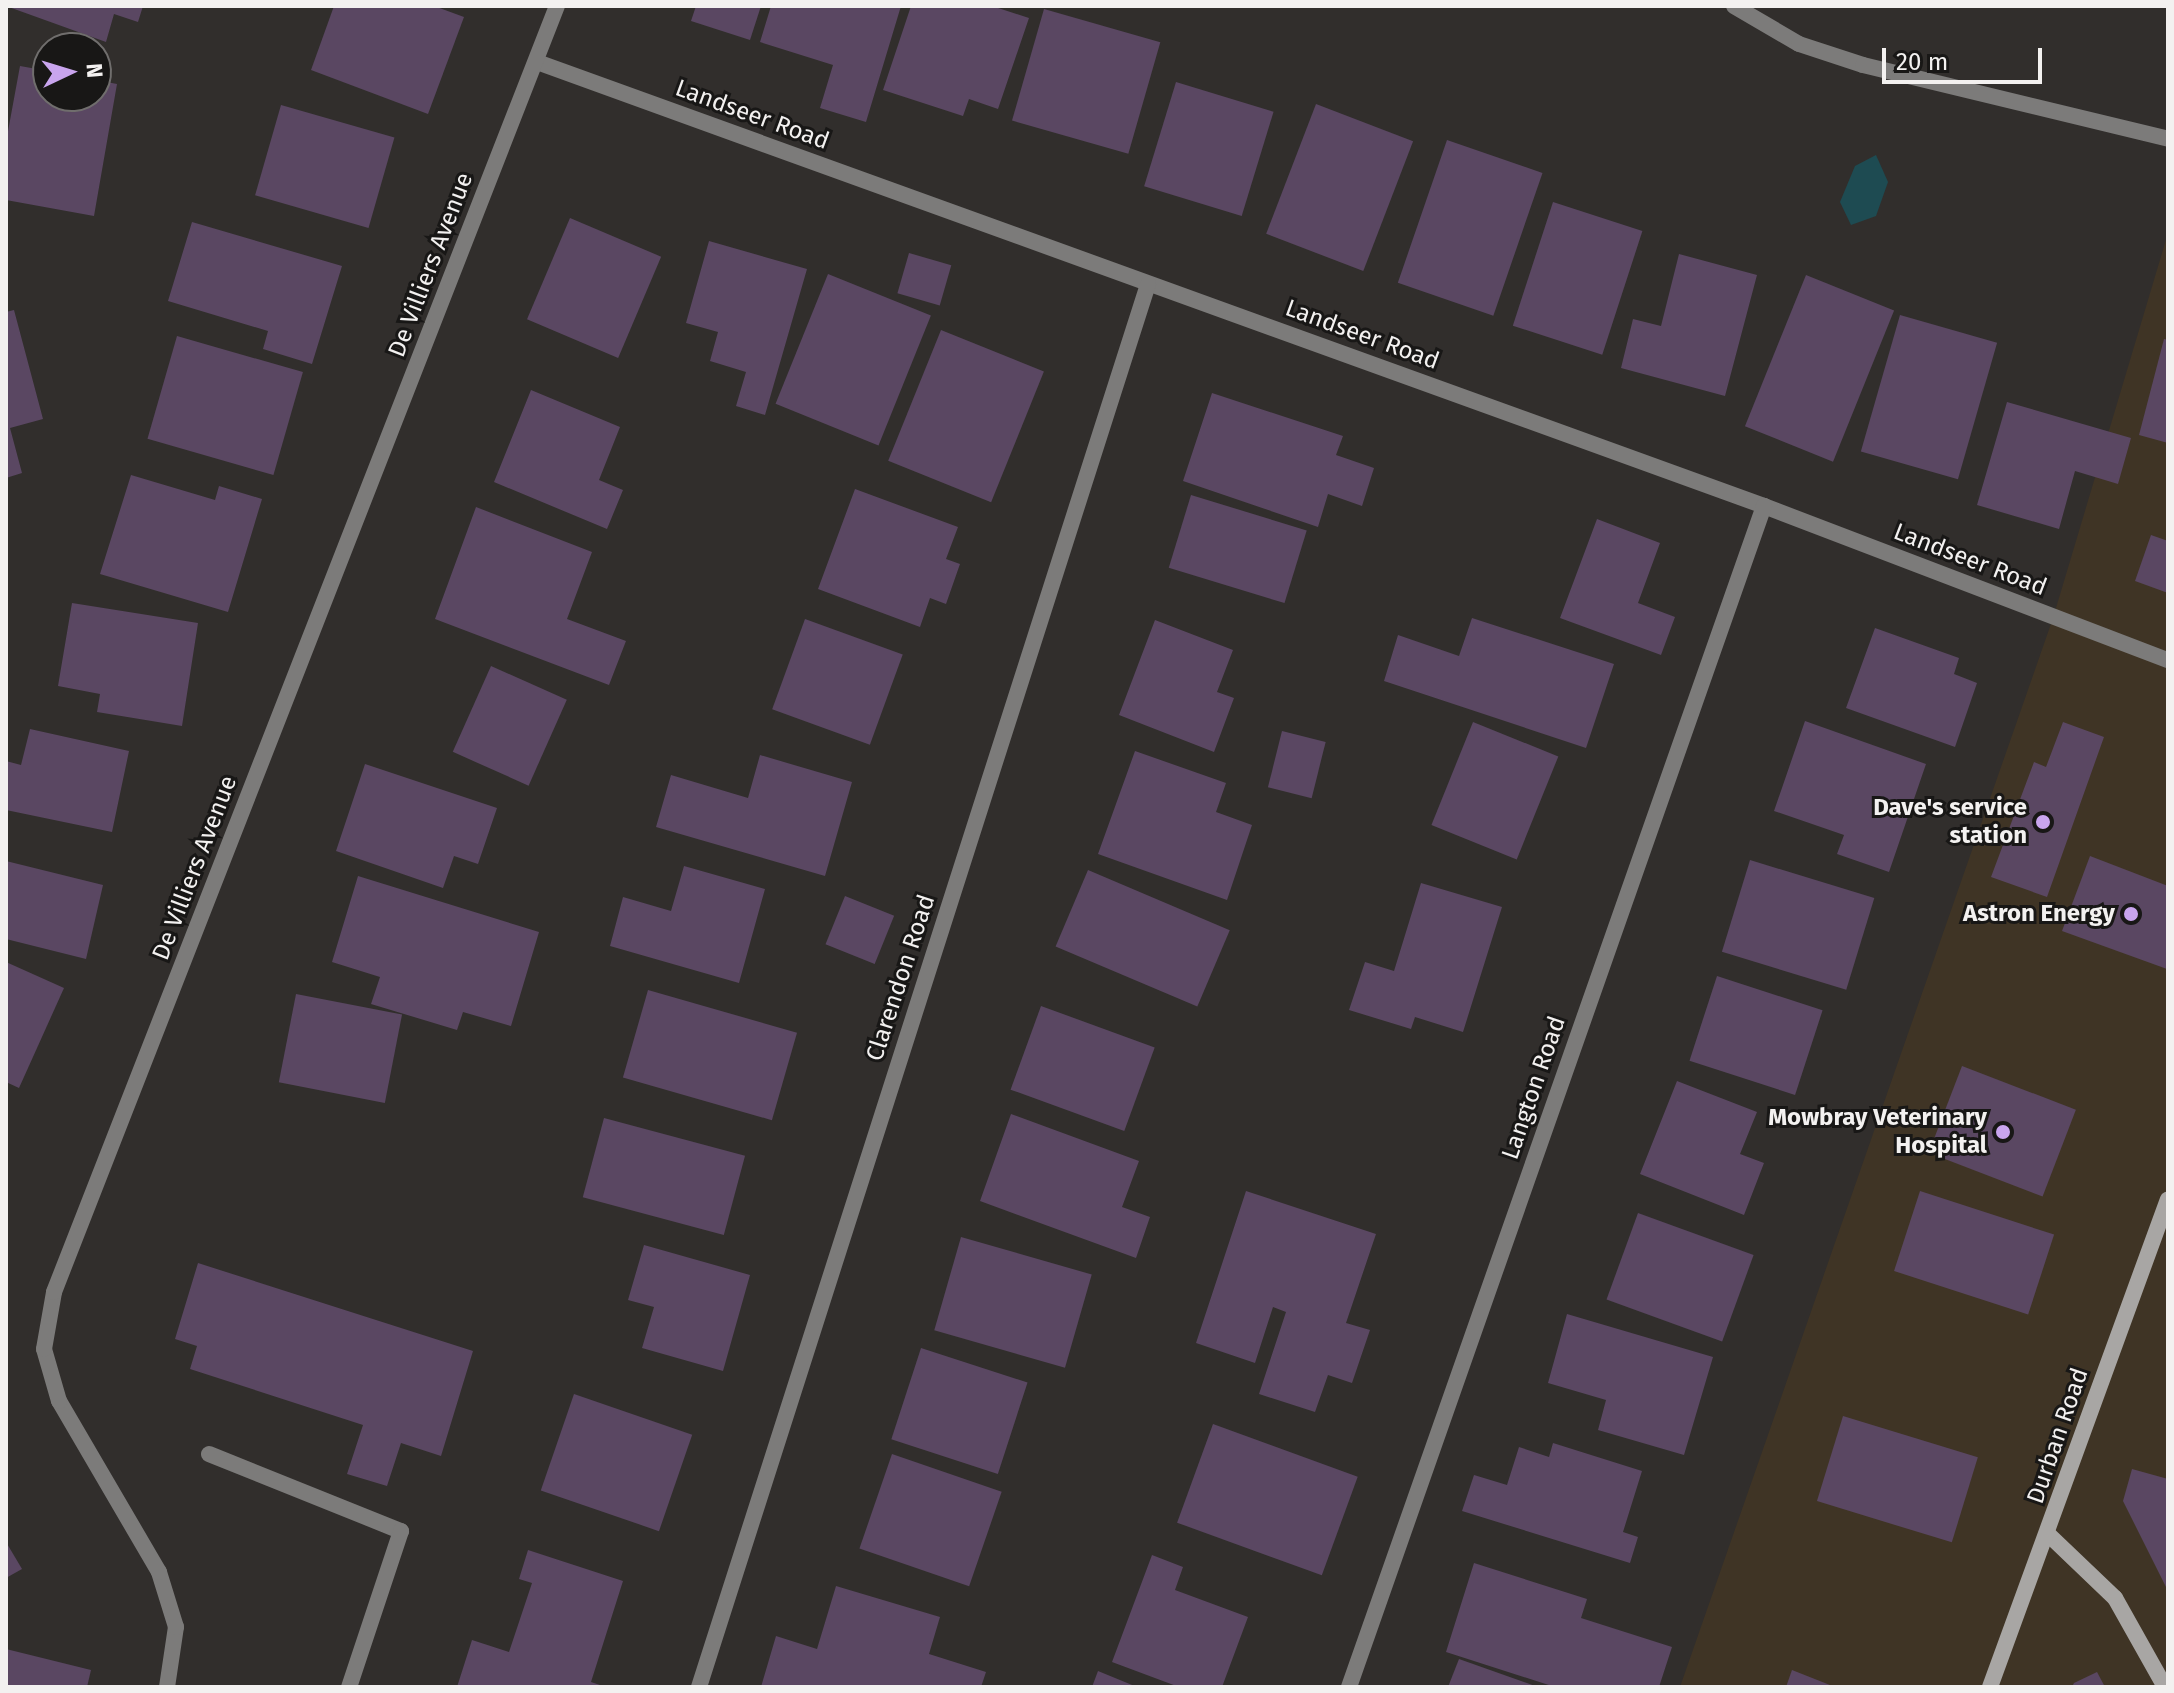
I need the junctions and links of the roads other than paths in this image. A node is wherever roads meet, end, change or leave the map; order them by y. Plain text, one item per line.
1 (557, 6) edge
2 (1734, 6) edge
3 (537, 62) junction
4 (2168, 139) edge
5 (1148, 284) junction
6 (1764, 506) junction
7 (2168, 660) edge
8 (2168, 1199) edge
9 (209, 1454) dead end
10 (2049, 1535) junction
11 (167, 1687) edge
12 (349, 1687) edge
13 (699, 1687) edge
14 (1349, 1687) edge
15 (1990, 1687) edge
16 (2165, 1687) edge

1 - 3 street, De Villiers Avenue
2 - 4 street
3 - 5 street, Landseer Road
3 - 11 street, De Villiers Avenue
5 - 6 street, Landseer Road
5 - 13 street, Clarendon Road
6 - 7 street, Landseer Road
6 - 14 street, Langton Road
8 - 10 main road, Durban Road
9 - 12 street
10 - 15 main road, Durban Road
10 - 16 main road

